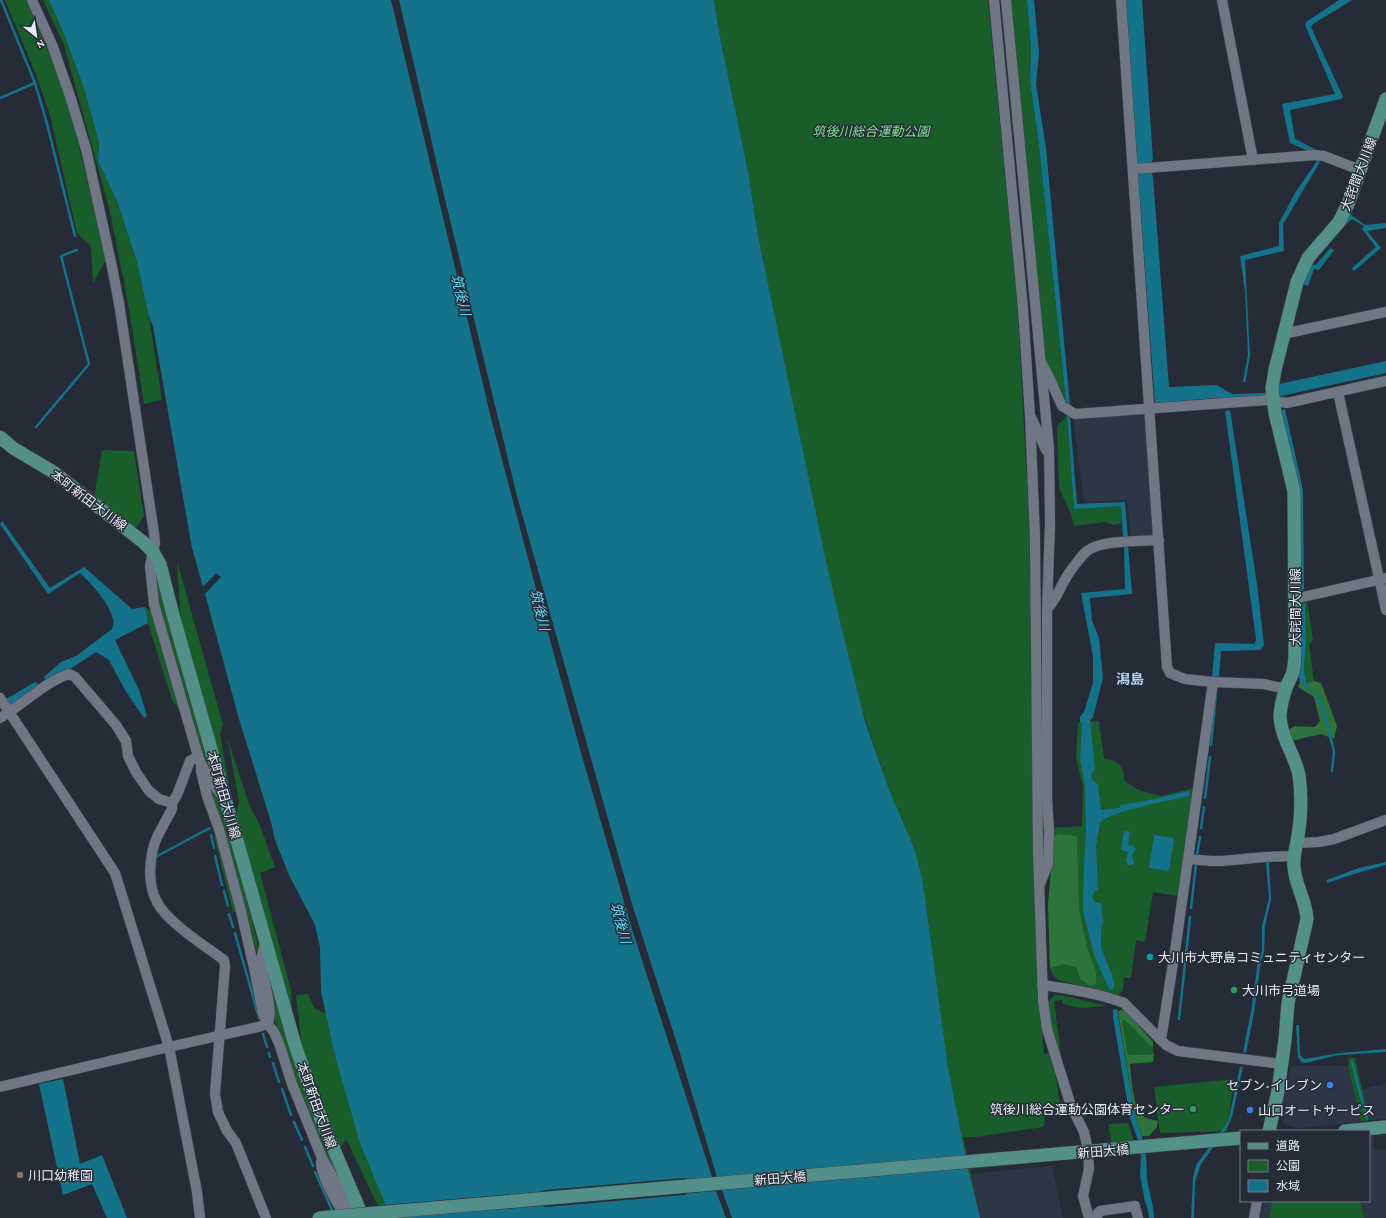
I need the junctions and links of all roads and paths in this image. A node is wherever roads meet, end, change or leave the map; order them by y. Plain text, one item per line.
1 (32, 0) edge
2 (994, 0) edge
3 (1006, 0) edge
4 (1121, 0) edge
5 (1222, 0) edge
6 (1386, 99) edge
7 (1253, 160) junction
8 (1134, 169) junction
9 (1360, 170) junction
10 (1386, 312) edge
11 (1283, 334) junction
12 (1025, 340) junction
13 (1040, 359) junction
14 (1386, 381) edge
15 (1338, 392) junction
16 (1273, 401) junction
17 (1150, 409) junction
18 (1030, 416) junction
19 (0, 437) edge
20 (1049, 456) junction
21 (1159, 540) junction
22 (153, 552) junction
23 (1383, 579) edge
24 (1294, 599) junction
25 (1047, 609) junction
26 (1386, 610) edge
27 (1213, 682) junction
28 (1286, 688) junction
29 (0, 698) edge
30 (5, 715) edge
31 (199, 760) junction
32 (225, 798) junction
33 (172, 803) junction
34 (1386, 820) edge
35 (1297, 843) junction
36 (1294, 856) junction
37 (1188, 859) junction
38 (1039, 886) junction
39 (265, 944) junction
40 (1042, 985) junction
41 (267, 1023) junction
42 (219, 1035) junction
43 (1160, 1040) junction
44 (169, 1047) junction
45 (1282, 1064) junction
46 (0, 1088) edge
47 (1386, 1127) edge
48 (1269, 1130) edge
49 (1355, 1130) edge
50 (1240, 1138) edge
51 (322, 1158) junction
52 (1257, 1202) edge
53 (200, 1218) edge
54 (266, 1218) edge
55 (319, 1218) edge
56 (346, 1218) edge
57 (359, 1218) edge
58 (363, 1218) edge
59 (1089, 1218) edge
60 (1097, 1218) edge
61 (1138, 1218) edge
62 (1254, 1218) edge

1 - 22 street
2 - 12 street
3 - 13 street
4 - 8 street
5 - 7 street
6 - 9 main road, 大詫間大川線
7 - 8 street
7 - 9 street
8 - 17 street
9 - 11 main road, 大詫間大川線
10 - 11 street
11 - 16 main road, 大詫間大川線
12 - 13 street
12 - 18 street
13 - 17 street
13 - 20 street
14 - 15 street
15 - 16 street
15 - 23 street
16 - 17 street
16 - 24 main road, 大詫間大川線
17 - 21 street
18 - 20 street
18 - 38 street
19 - 22 main road, 本町新田大川線
20 - 25 street
21 - 25 street
21 - 27 street
22 - 31 street
22 - 32 main road, 本町新田大川線
23 - 24 street
23 - 26 street
24 - 28 main road, 大詫間大川線
25 - 38 street
27 - 28 street
27 - 37 street
28 - 35 main road, 大詫間大川線
29 - 30 street
30 - 33 street
30 - 44 street
31 - 32 street
31 - 33 street
31 - 41 street
32 - 39 main road, 本町新田大川線
33 - 42 street
34 - 35 street
35 - 36 main road, 大詫間大川線
36 - 37 street
36 - 45 main road, 大詫間大川線
37 - 43 street
38 - 40 street
39 - 41 street
39 - 58 main road, 本町新田大川線
40 - 43 street
40 - 59 street
41 - 42 street
41 - 51 street
42 - 44 street
42 - 54 street
43 - 45 street
44 - 46 street
44 - 53 street
45 - 48 main road, 大詫間大川線
47 - 49 main road
50 - 55 main road, 新田大橋, bridge
51 - 56 street
51 - 57 street
52 - 62 street
60 - 61 street

